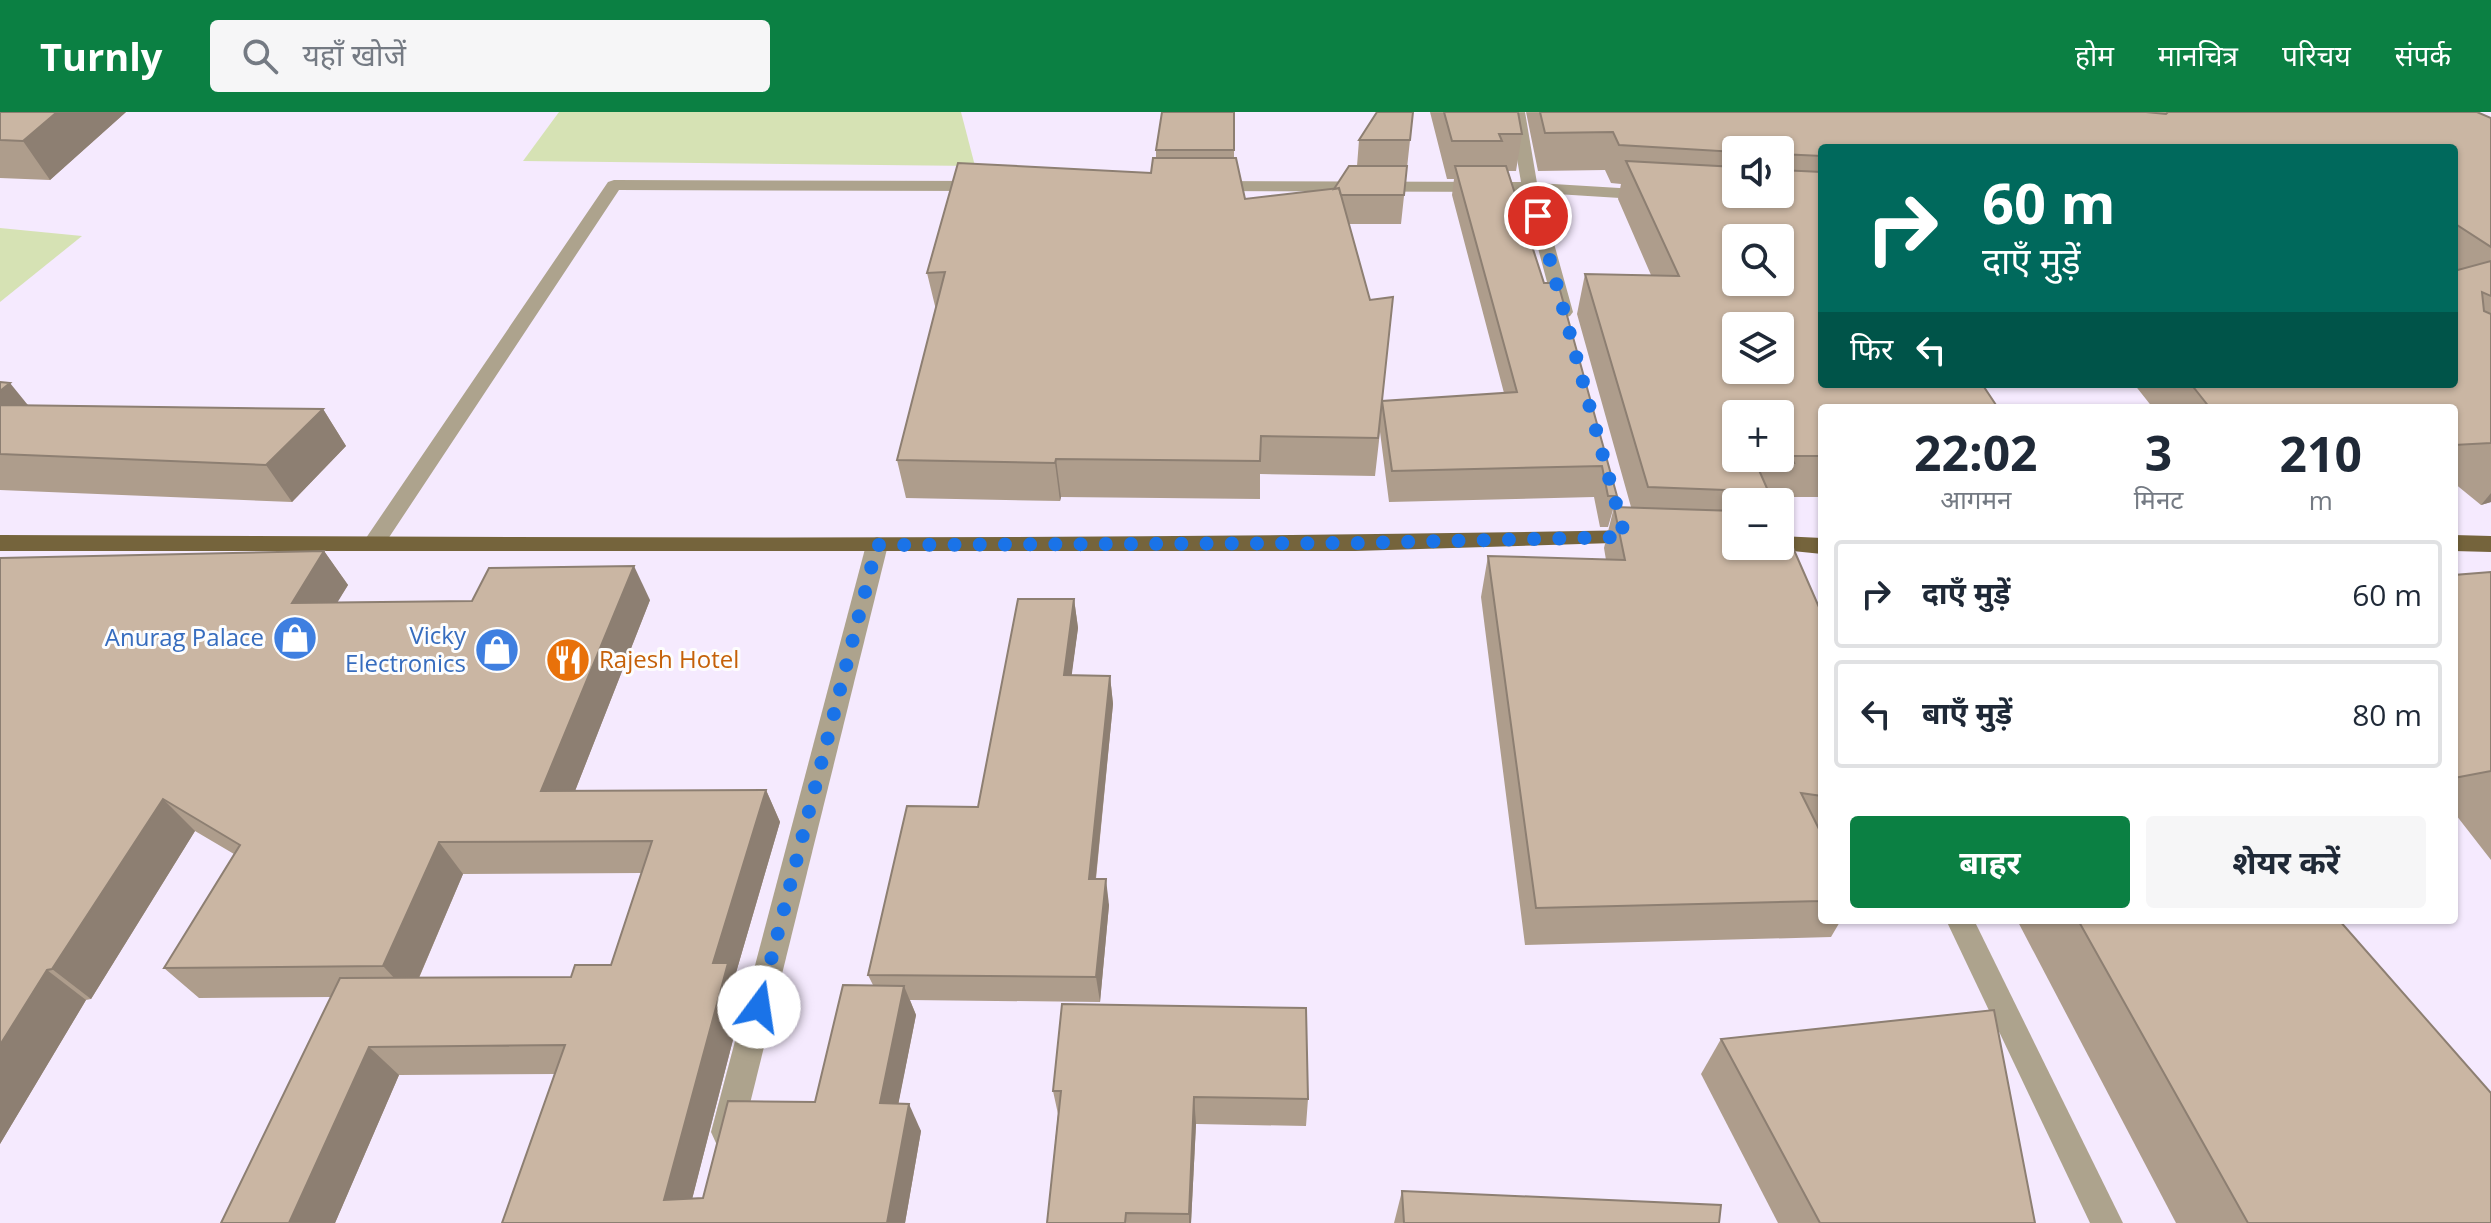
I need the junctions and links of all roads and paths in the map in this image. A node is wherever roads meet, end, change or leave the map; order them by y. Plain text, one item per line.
1 (1517, 112) edge
2 (1009, 186) edge
3 (1199, 186) edge
4 (1530, 187) junction
5 (1668, 196) edge
6 (1567, 324) edge
7 (1657, 538) edge
8 (0, 543) edge
9 (374, 543) junction
10 (2458, 543) edge
11 (2491, 544) edge
12 (877, 545) junction
13 (1794, 545) edge
14 (1818, 546) edge
15 (1962, 924) edge
16 (719, 1161) edge
17 (2107, 1223) edge

1 - 4 street
2 - 9 street
3 - 4 street
4 - 5 street
4 - 6 street
7 - 12 main road
8 - 9 main road
9 - 12 main road
10 - 11 main road
12 - 16 street
13 - 14 main road
15 - 17 street

